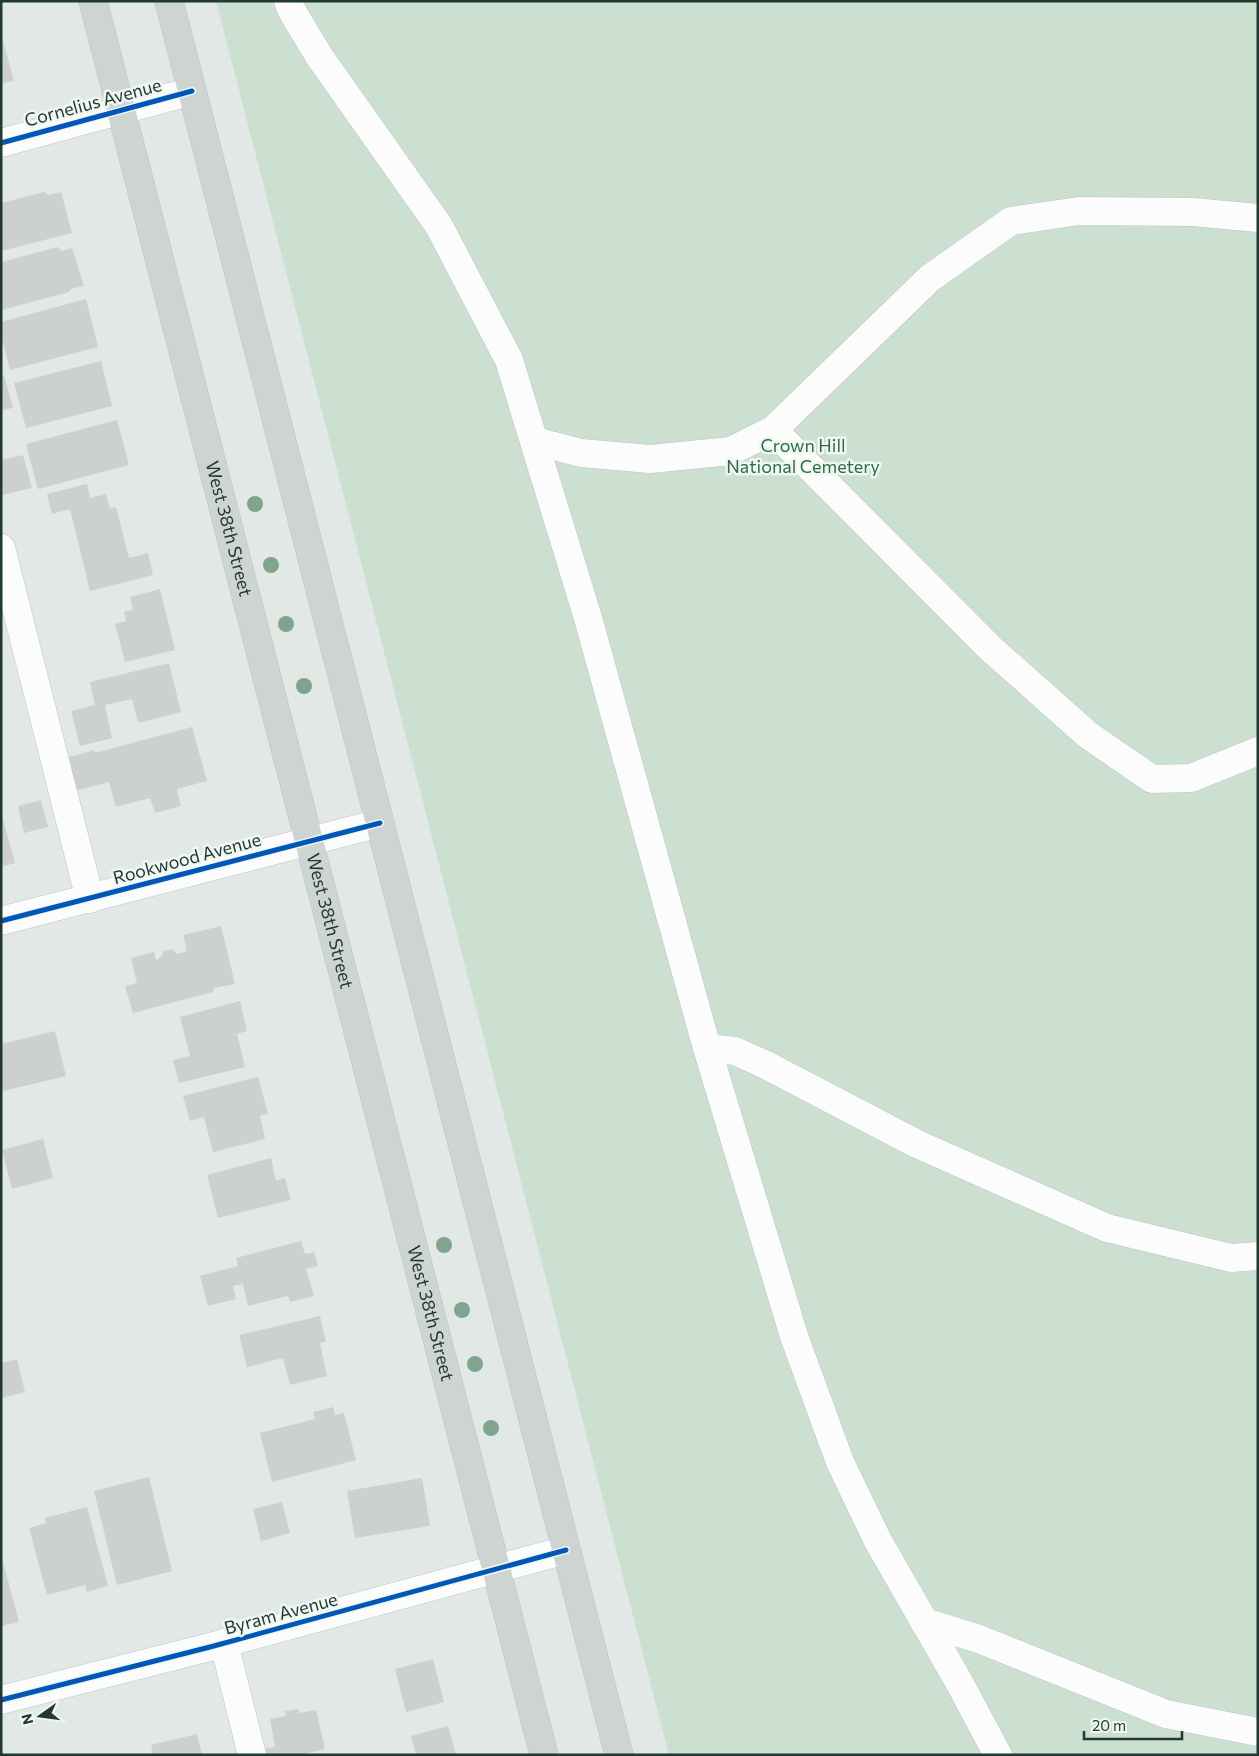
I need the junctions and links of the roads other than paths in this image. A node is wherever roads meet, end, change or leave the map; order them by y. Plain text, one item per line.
1 (93, 1) edge
2 (169, 1) edge
3 (288, 1) edge
4 (192, 91) junction
5 (120, 110) junction
6 (1, 143) edge
7 (1258, 218) edge
8 (773, 430) junction
9 (535, 441) junction
10 (1, 548) edge
11 (1258, 750) edge
12 (380, 822) junction
13 (309, 841) junction
14 (90, 899) junction
15 (1, 922) edge
16 (707, 1048) junction
17 (1258, 1256) edge
18 (1231, 1258) junction
19 (1258, 1273) edge
20 (566, 1550) junction
21 (495, 1570) junction
22 (924, 1622) junction
23 (224, 1643) junction
24 (1, 1700) edge
25 (1258, 1732) edge
26 (252, 1755) edge
27 (544, 1755) edge
28 (618, 1755) edge
29 (998, 1755) edge

1 - 5 main road, West 38th Street
2 - 4 main road
3 - 9 street
4 - 5 street, Cornelius Avenue
4 - 12 main road
5 - 6 street, Cornelius Avenue
5 - 13 main road, West 38th Street
7 - 8 street
8 - 9 street
8 - 11 street
9 - 16 street
10 - 14 street
12 - 13 street, Rookwood Avenue
12 - 20 main road
13 - 14 street, Rookwood Avenue
13 - 21 main road, West 38th Street
14 - 15 street, Rookwood Avenue
16 - 18 street
16 - 22 street
17 - 18 street
18 - 19 street
20 - 21 street, Byram Avenue
20 - 28 main road
21 - 23 street, Byram Avenue
21 - 27 main road, West 38th Street
22 - 25 street
22 - 29 street
23 - 24 street, Byram Avenue
23 - 26 street

